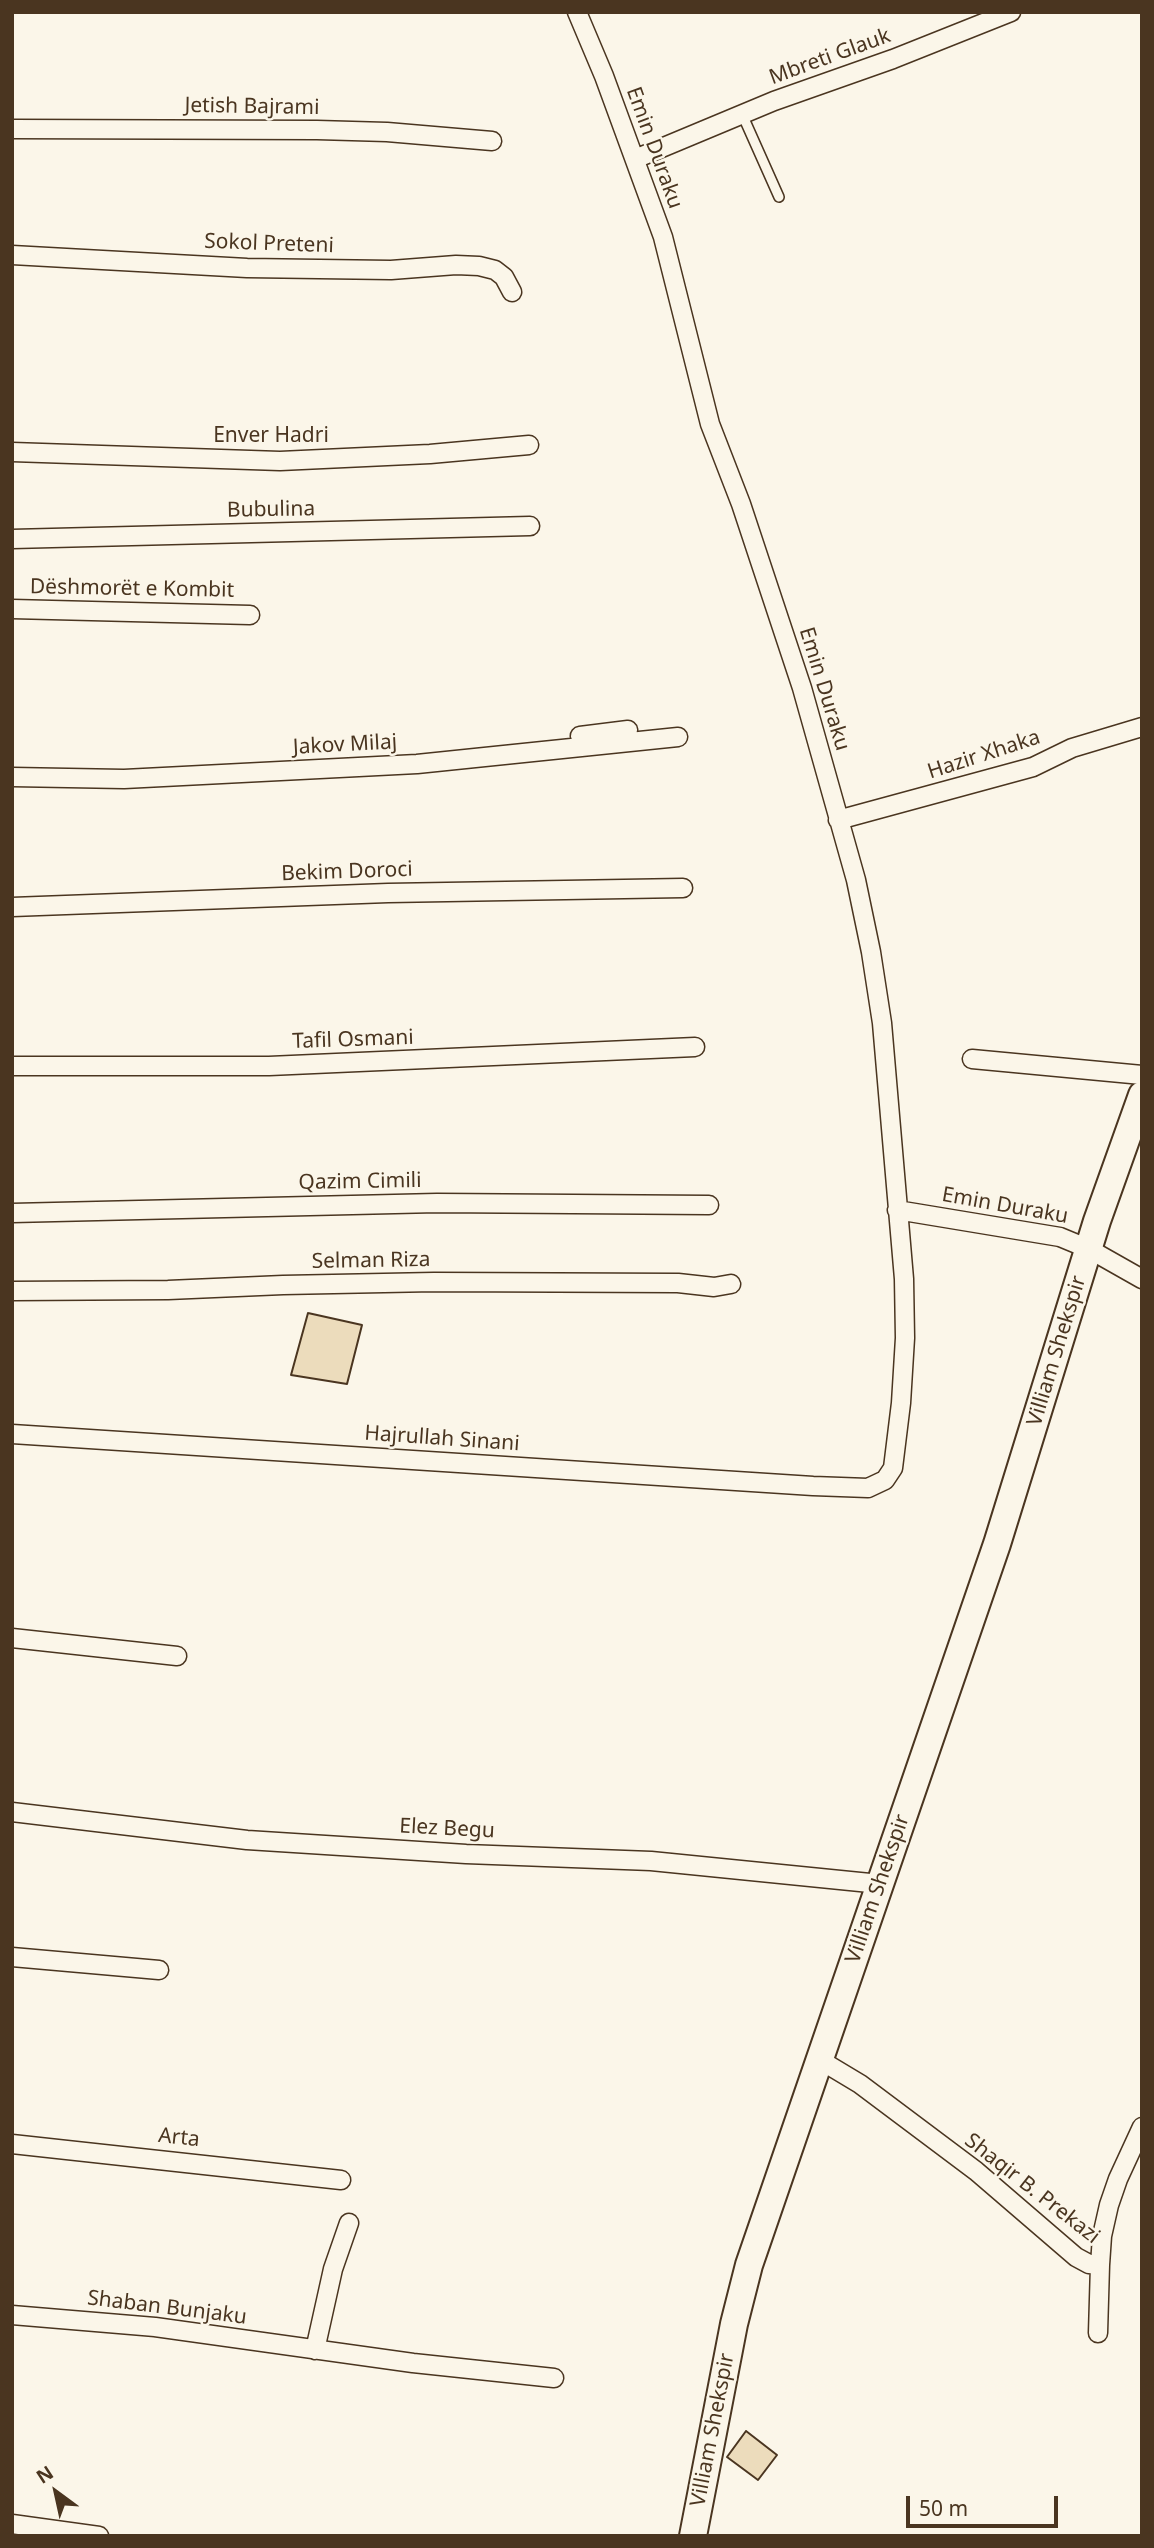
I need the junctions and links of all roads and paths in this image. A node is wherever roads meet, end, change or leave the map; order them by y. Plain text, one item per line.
1 (577, 12) edge
2 (1011, 12) edge
3 (742, 114) junction
4 (12, 129) edge
5 (492, 141) dead end
6 (635, 159) junction
7 (779, 197) dead end
8 (12, 255) edge
9 (512, 292) dead end
10 (529, 444) dead end
11 (12, 452) edge
12 (530, 526) dead end
13 (12, 539) edge
14 (12, 609) edge
15 (250, 615) dead end
16 (1142, 727) edge
17 (628, 730) dead end
18 (678, 737) dead end
19 (12, 767) edge
20 (12, 777) edge
21 (838, 820) junction
22 (683, 888) dead end
23 (12, 907) edge
24 (695, 1047) dead end
25 (972, 1059) dead end
26 (12, 1066) edge
27 (1142, 1075) edge
28 (1142, 1095) edge
29 (709, 1205) dead end
30 (897, 1210) junction
31 (12, 1213) edge
32 (1089, 1249) junction
33 (1142, 1279) edge
34 (731, 1284) dead end
35 (12, 1291) edge
36 (12, 1434) edge
37 (12, 1638) edge
38 (177, 1657) dead end
39 (12, 1812) edge
40 (880, 1884) junction
41 (12, 1957) edge
42 (159, 1970) dead end
43 (820, 2060) junction
44 (1142, 2127) edge
45 (12, 2144) edge
46 (341, 2180) dead end
47 (349, 2223) dead end
48 (1100, 2265) junction
49 (12, 2315) edge
50 (1098, 2333) dead end
51 (316, 2350) junction
52 (554, 2378) dead end
53 (12, 2524) edge
54 (99, 2536) edge
55 (693, 2536) edge

1 - 6 street, Emin Duraku
2 - 3 street, Mbreti Glauk
3 - 6 street, Mbreti Glauk
3 - 7 lane
4 - 5 street, Jetish Bajrami
6 - 21 street, Emin Duraku
8 - 9 street, Sokol Preteni
10 - 11 street, Enver Hadri
12 - 13 street, Bubulina
14 - 15 street, Dëshmorët e Kombit
16 - 21 street, Hazir Xhaka
17 - 19 street
18 - 20 street, Jakov Milaj
21 - 30 street, Emin Duraku
22 - 23 street, Bekim Doroci
24 - 26 street, Tafil Osmani
25 - 27 street
28 - 32 street, Villiam Shekspir
29 - 31 street, Qazim Cimili
30 - 32 street, Emin Duraku
30 - 36 street, Hajrullah Sinani
32 - 33 street, Emin Duraku
32 - 40 street, Villiam Shekspir
34 - 35 street, Selman Riza
37 - 38 street
39 - 40 street, Elez Begu
40 - 43 street, Villiam Shekspir
41 - 42 street
43 - 48 street, Shaqir B. Prekazi
43 - 55 street, Villiam Shekspir
44 - 48 street, Shaqir B. Prekazi
45 - 46 street, Arta
47 - 51 street
48 - 50 street
49 - 51 street, Shaban Bunjaku
51 - 52 street, Shaban Bunjaku
53 - 54 street

